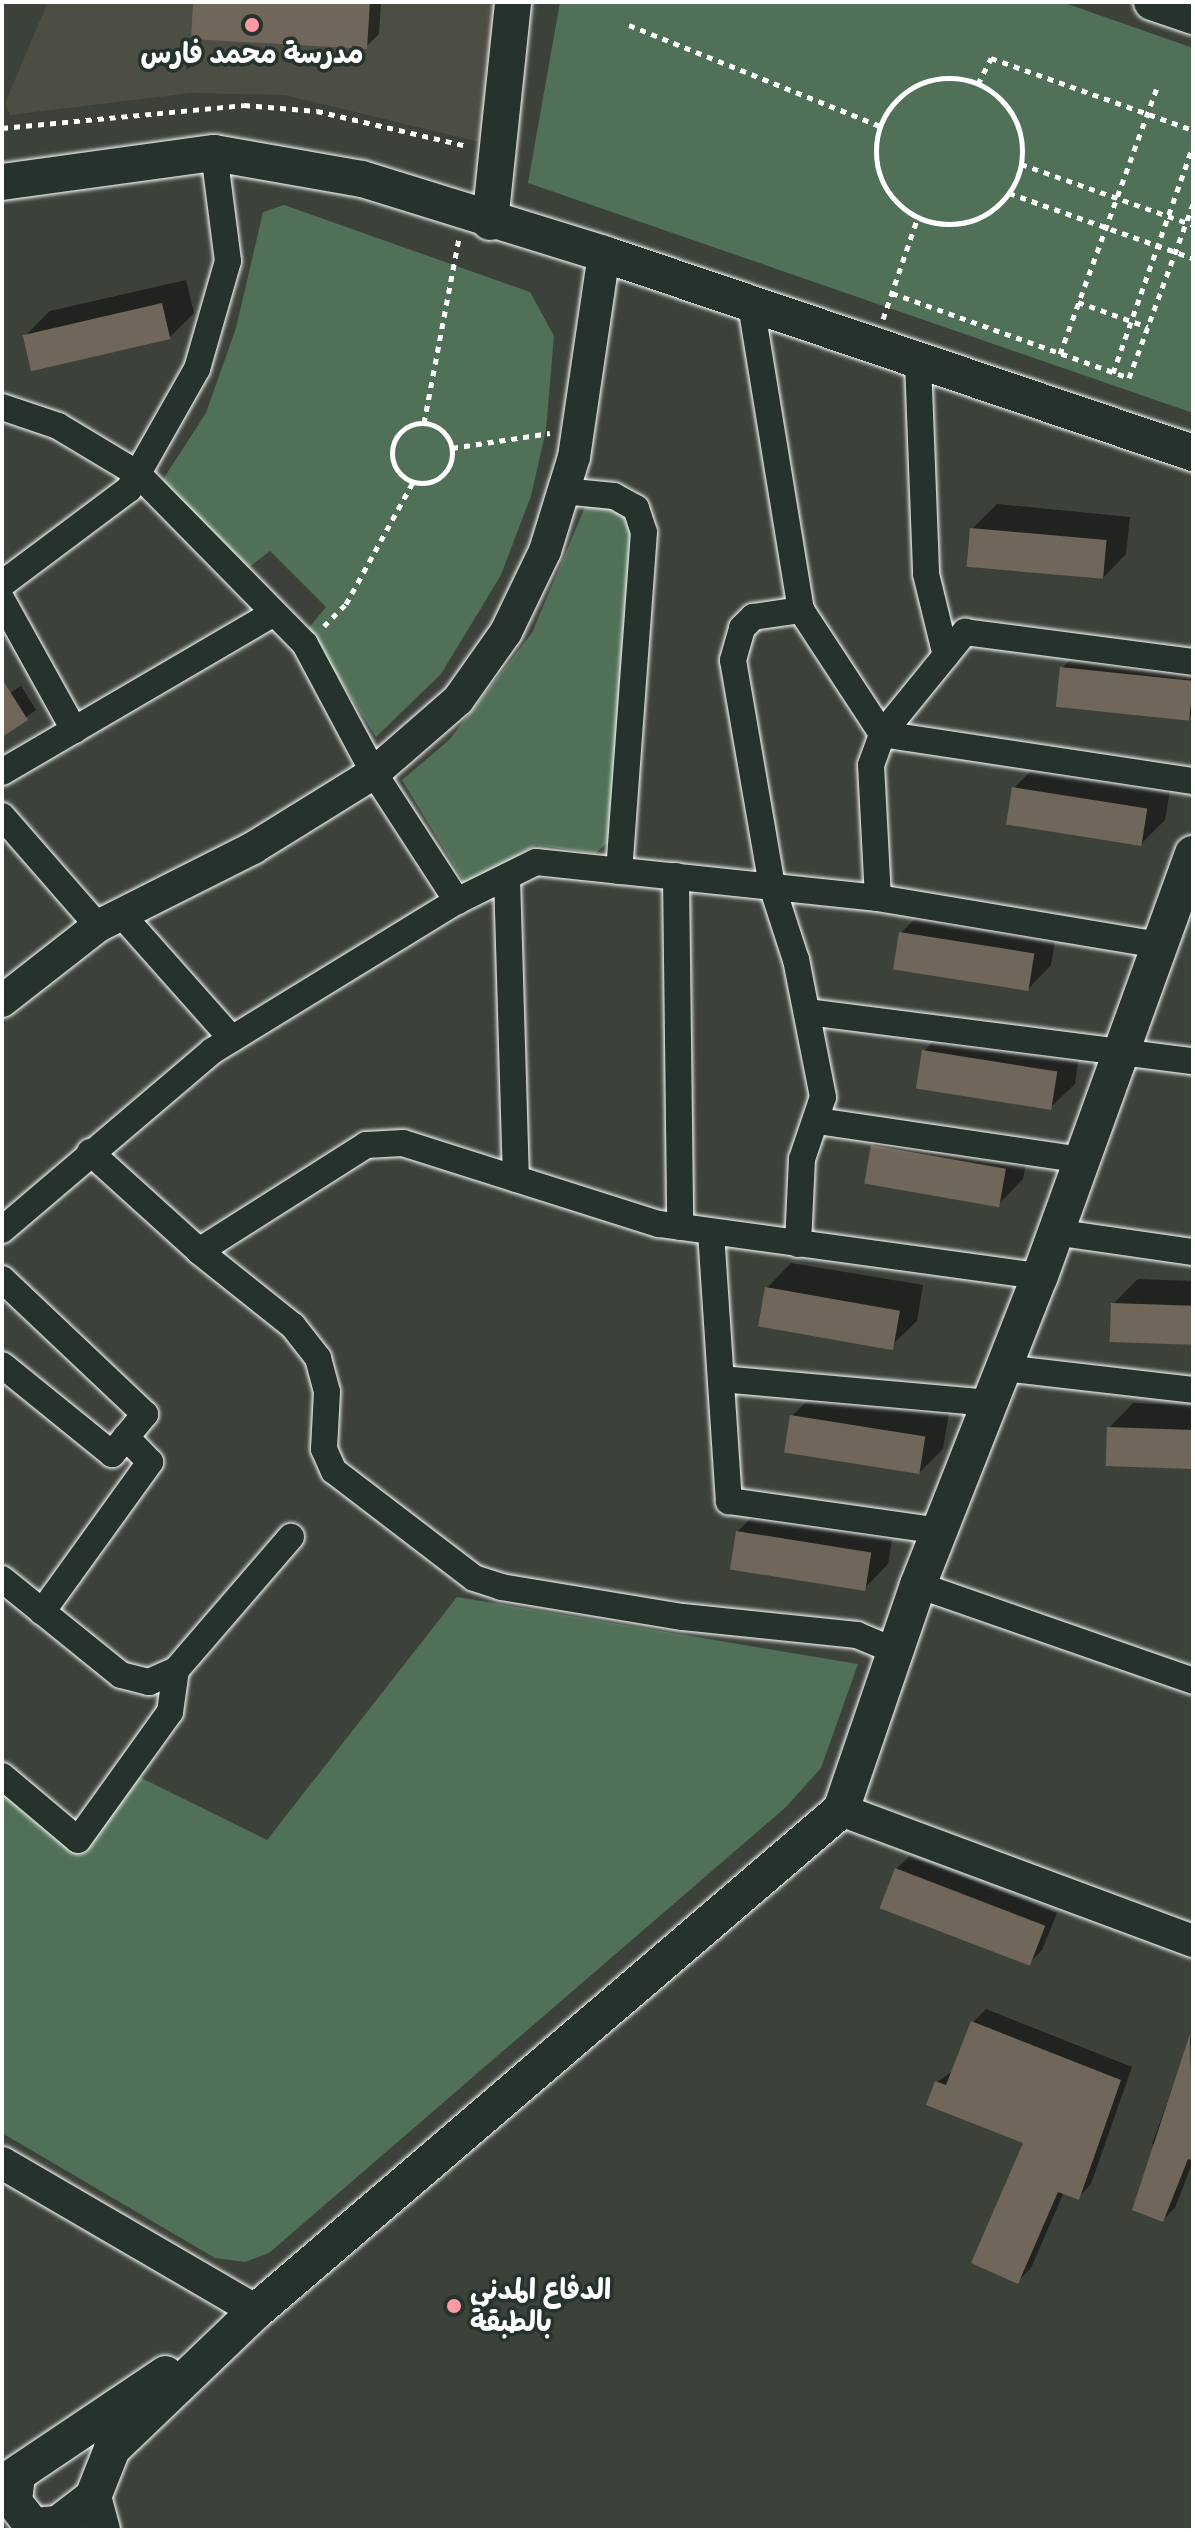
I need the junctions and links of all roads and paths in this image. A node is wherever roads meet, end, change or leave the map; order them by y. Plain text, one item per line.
1 (513, 2) edge
2 (1152, 2) edge
3 (1193, 16) edge
4 (629, 25) dead end
5 (978, 84) junction
6 (1157, 87) dead end
7 (1147, 114) junction
8 (880, 126) junction
9 (2, 128) edge
10 (1193, 130) edge
11 (1193, 146) edge
12 (497, 152) junction
13 (214, 153) junction
14 (1021, 164) junction
15 (2, 182) edge
16 (1009, 193) junction
17 (1116, 198) junction
18 (1193, 204) edge
19 (1168, 216) junction
20 (918, 217) junction
21 (477, 218) junction
22 (1190, 224) edge
23 (1106, 227) junction
24 (1158, 245) junction
25 (1175, 252) junction
26 (604, 254) junction
27 (1193, 258) edge
28 (892, 293) junction
29 (1078, 302) junction
30 (751, 305) junction
31 (1132, 321) junction
32 (1148, 327) junction
33 (874, 347) junction
34 (1060, 354) junction
35 (918, 362) junction
36 (1113, 373) junction
37 (2, 407) edge
38 (424, 423) junction
39 (578, 429) junction
40 (452, 448) junction
41 (1191, 451) edge
42 (138, 474) junction
43 (413, 482) junction
44 (563, 491) junction
45 (2, 584) edge
46 (2, 600) edge
47 (801, 610) junction
48 (274, 613) junction
49 (305, 644) junction
50 (946, 656) junction
51 (1193, 662) edge
52 (74, 730) junction
53 (882, 734) junction
54 (2, 772) edge
55 (374, 773) junction
56 (1193, 781) edge
57 (2, 816) edge
58 (1193, 854) edge
59 (619, 871) junction
60 (676, 876) junction
61 (507, 877) junction
62 (772, 886) junction
63 (878, 898) junction
64 (457, 901) junction
65 (1184, 905) edge
66 (110, 920) junction
67 (1160, 945) junction
68 (2, 1001) edge
69 (808, 1012) junction
70 (232, 1039) junction
71 (1121, 1050) junction
72 (1193, 1061) edge
73 (818, 1121) junction
74 (90, 1152) junction
75 (1081, 1160) junction
76 (516, 1179) junction
77 (680, 1227) junction
78 (2, 1230) edge
79 (711, 1232) junction
80 (1054, 1232) junction
81 (798, 1244) junction
82 (199, 1251) junction
83 (1193, 1252) edge
84 (1040, 1276) junction
85 (2, 1279) edge
86 (2, 1365) edge
87 (1004, 1368) junction
88 (721, 1379) junction
89 (1193, 1390) edge
90 (990, 1403) junction
91 (126, 1437) junction
92 (939, 1531) junction
93 (291, 1537) dead end
94 (2, 1579) edge
95 (918, 1585) junction
96 (42, 1612) junction
97 (895, 1651) junction
98 (176, 1670) junction
99 (1193, 1681) edge
100 (2, 1776) edge
101 (841, 1810) junction
102 (1193, 1941) edge
103 (2, 2163) edge
104 (256, 2311) junction
105 (10, 2480) edge
106 (98, 2514) edge

1 - 12 main road
2 - 3 main road
4 - 8 path
5 - 7 path
5 - 8 path
5 - 14 path
6 - 7 path
7 - 10 path
7 - 17 path
8 - 20 path
9 - 12 path
11 - 19 path
12 - 21 main road
13 - 15 main road
13 - 21 main road
13 - 42 street
14 - 16 path
14 - 17 path
16 - 20 path
16 - 23 path
17 - 19 path
17 - 23 path
18 - 22 path
19 - 22 path
19 - 24 path
20 - 28 path
21 - 26 main road
21 - 38 path
22 - 25 path
23 - 24 path
23 - 29 path
24 - 25 path
24 - 31 path
25 - 27 path
25 - 32 path
26 - 30 main road
26 - 39 street
28 - 33 path
28 - 34 path
29 - 31 path
29 - 34 path
30 - 33 main road
30 - 47 street
31 - 32 path
31 - 36 path
32 - 36 path
33 - 35 main road
34 - 36 path
35 - 41 main road
35 - 50 street
37 - 42 street
38 - 40 path
38 - 43 path
39 - 40 path
39 - 44 street
40 - 43 path
42 - 45 street
42 - 48 street
43 - 49 path
44 - 55 street
44 - 59 street
46 - 52 street
47 - 53 street
47 - 62 street
48 - 49 street
48 - 52 street
49 - 55 street
50 - 51 street
50 - 53 street
52 - 54 street
53 - 56 street
53 - 63 street
55 - 64 street
55 - 66 street
57 - 66 street
58 - 65 main road
59 - 60 street
59 - 61 street
60 - 62 street
60 - 77 street
61 - 64 street
61 - 76 street
62 - 63 street
62 - 69 street
63 - 67 street
64 - 70 street
65 - 67 main road
66 - 68 street
66 - 70 street
67 - 71 main road
69 - 71 street
69 - 73 street
70 - 74 street
71 - 72 street
71 - 75 main road
73 - 75 street
73 - 81 street
74 - 78 street
74 - 82 street
75 - 80 main road
76 - 77 street
76 - 82 street
77 - 79 street
79 - 81 street
79 - 88 street
80 - 83 street
80 - 84 main road
81 - 84 street
82 - 97 street
84 - 87 main road
85 - 91 street
86 - 91 street
87 - 89 street
87 - 90 main road
88 - 90 street
88 - 92 street
90 - 92 main road
91 - 96 street
92 - 95 main road
93 - 98 street
94 - 96 street
95 - 97 main road
95 - 99 street
96 - 98 street
97 - 101 main road
98 - 100 street
101 - 102 street
101 - 104 main road
103 - 104 street
104 - 105 main road
104 - 106 main road
105 - 106 main road

